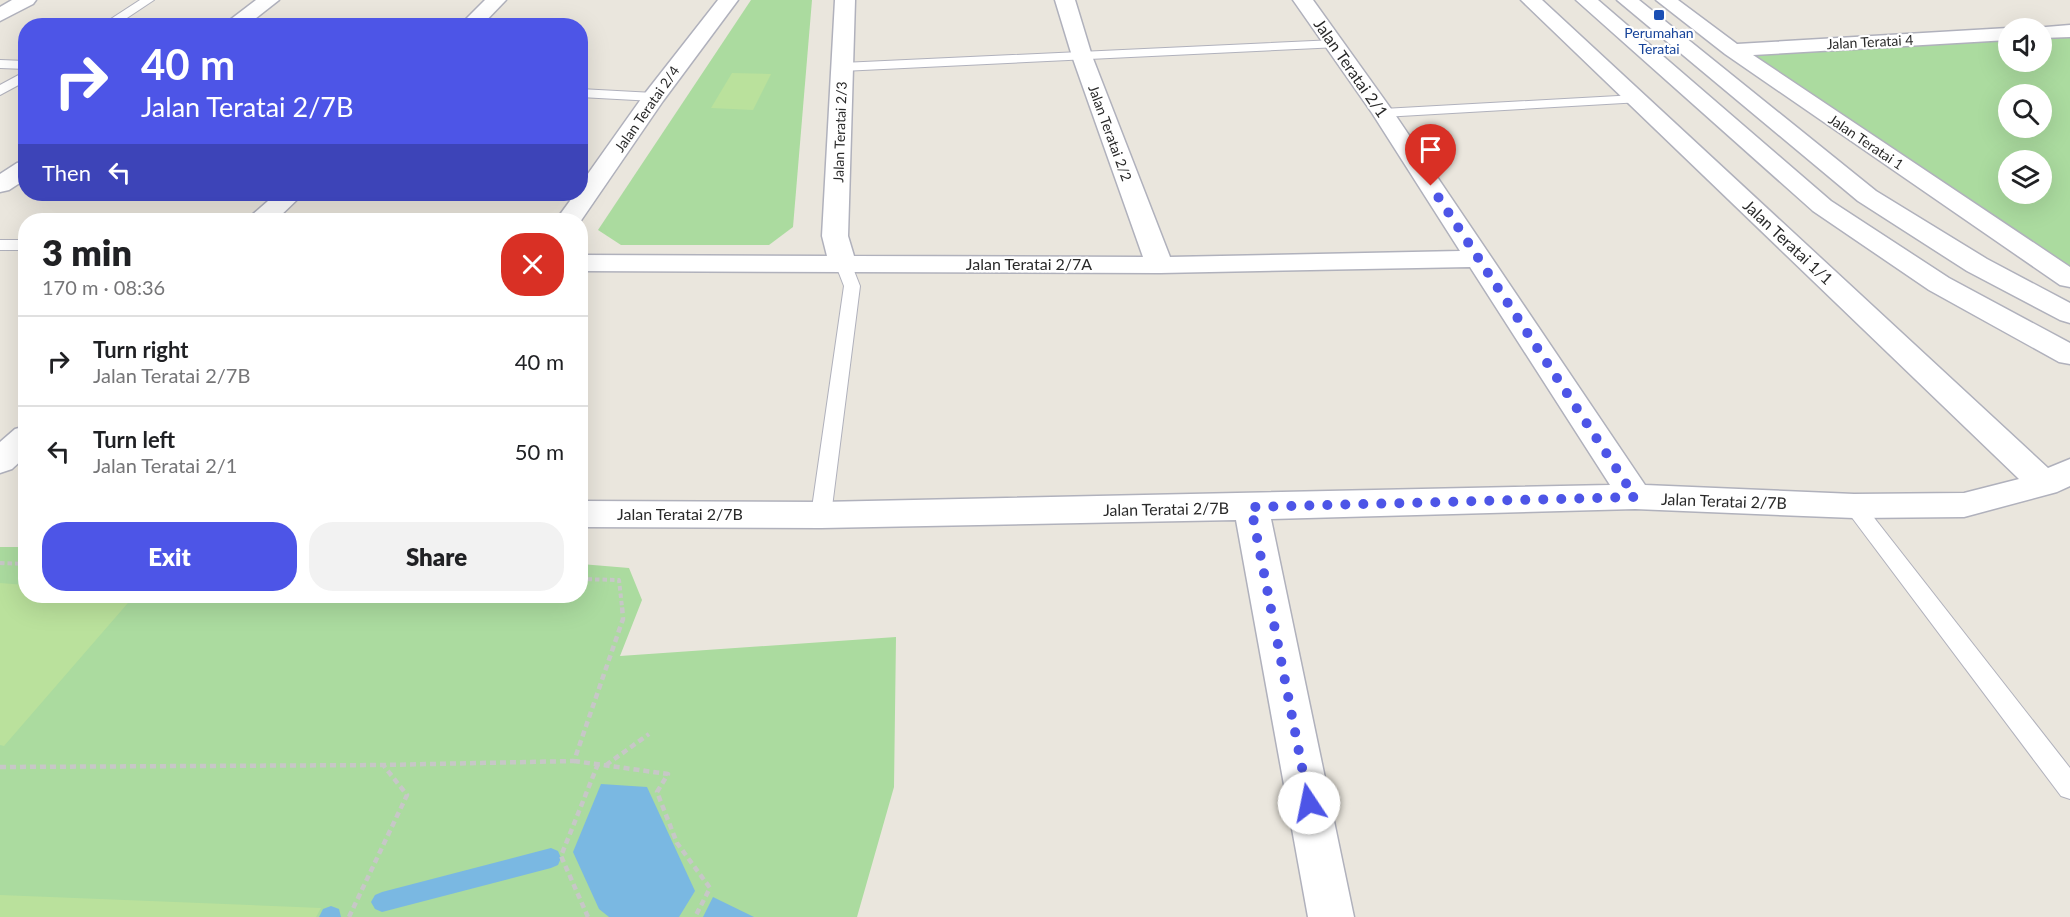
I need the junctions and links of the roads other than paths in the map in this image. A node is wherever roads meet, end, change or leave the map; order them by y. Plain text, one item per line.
1 (148, 0) edge
2 (269, 0) edge
3 (496, 0) edge
4 (728, 0) edge
5 (845, 0) edge
6 (1065, 0) edge
7 (1303, 0) edge
8 (1531, 0) edge
9 (1586, 0) edge
10 (1627, 0) edge
11 (1666, 0) edge
12 (119, 18) edge
13 (243, 18) edge
14 (477, 18) edge
15 (2070, 31) edge
16 (2052, 32) edge
17 (1998, 35) edge
18 (1335, 44) junction
19 (1732, 50) junction
20 (1082, 56) junction
21 (0, 64) edge
22 (18, 65) edge
23 (842, 67) junction
24 (18, 80) edge
25 (0, 91) edge
26 (588, 93) edge
27 (654, 97) junction
28 (1636, 99) junction
29 (1383, 113) junction
30 (18, 173) edge
31 (0, 185) edge
32 (588, 193) edge
33 (282, 201) edge
34 (269, 213) edge
35 (0, 245) edge
36 (18, 245) edge
37 (1478, 259) junction
38 (588, 263) edge
39 (843, 263) junction
40 (1160, 265) junction
41 (2070, 279) edge
42 (2070, 314) edge
43 (2070, 355) edge
44 (18, 444) edge
45 (0, 461) edge
46 (2057, 477) edge
47 (1635, 497) junction
48 (1854, 506) junction
49 (1251, 507) junction
50 (588, 514) edge
51 (821, 514) junction
52 (2070, 788) edge
53 (1331, 917) edge

1 - 12 lane
2 - 13 street
3 - 14 street
4 - 27 street, Jalan Teratai 2/4
5 - 23 street, Jalan Teratai 2/3
6 - 20 street, Jalan Teratai 2/2
7 - 18 street, Jalan Teratai 2/1
8 - 28 street, Jalan Teratai 1/1
9 - 43 street
10 - 42 street
11 - 19 street, Jalan Teratai 1
15 - 16 street
17 - 19 street, Jalan Teratai 4
18 - 20 lane
18 - 29 street, Jalan Teratai 2/1
19 - 41 street, Jalan Teratai 1
20 - 23 lane
20 - 40 street, Jalan Teratai 2/2
21 - 22 lane
23 - 39 street, Jalan Teratai 2/3
24 - 25 lane
26 - 27 lane
27 - 32 street, Jalan Teratai 2/4
28 - 29 lane
28 - 46 street, Jalan Teratai 1/1
29 - 37 street, Jalan Teratai 2/1
30 - 31 street
33 - 34 street
35 - 36 lane
37 - 40 street, Jalan Teratai 2/7A
37 - 47 street, Jalan Teratai 2/1
38 - 39 street, Jalan Teratai 2/7A
39 - 40 street, Jalan Teratai 2/7A
39 - 51 lane
44 - 45 street
46 - 48 street, Jalan Teratai 2/7B
47 - 48 street, Jalan Teratai 2/7B
47 - 49 street, Jalan Teratai 2/7B
48 - 52 lane
49 - 51 street, Jalan Teratai 2/7B
49 - 53 street
50 - 51 street, Jalan Teratai 2/7B

